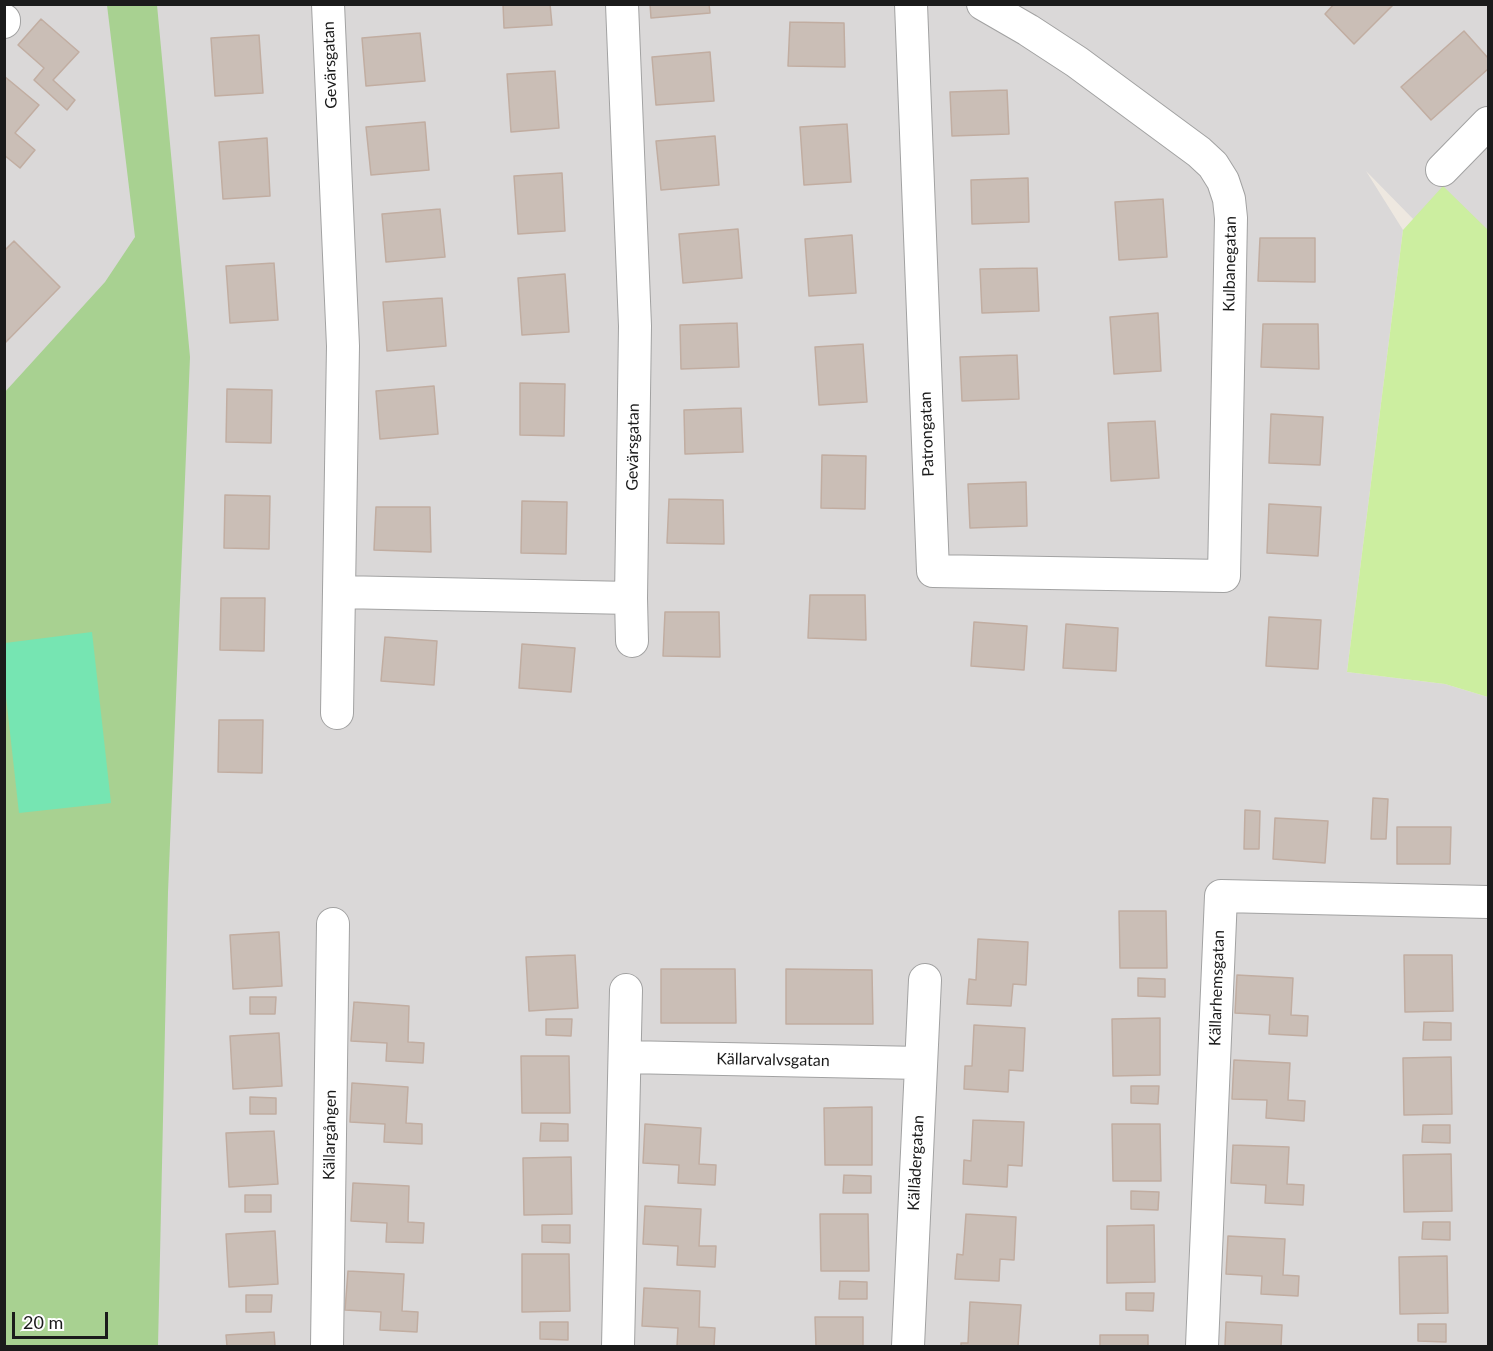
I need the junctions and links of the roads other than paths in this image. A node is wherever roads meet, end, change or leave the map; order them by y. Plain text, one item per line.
1 (328, 4) edge
2 (622, 4) edge
3 (911, 4) edge
4 (983, 4) edge
5 (1488, 123) edge
6 (1442, 170) dead end
7 (1224, 576) joint
8 (339, 592) junction
9 (631, 598) junction
10 (632, 642) dead end
11 (337, 713) dead end
12 (1488, 902) edge
13 (333, 924) dead end
14 (925, 980) dead end
15 (626, 990) dead end
16 (625, 1057) junction
17 (921, 1063) junction
18 (327, 1347) edge
19 (618, 1347) edge
20 (908, 1347) edge
21 (1202, 1347) edge

1 - 8 street, Gevärsgatan
2 - 9 street, Gevärsgatan
3 - 7 street, Patrongatan
4 - 7 street, Kulbanegatan
5 - 6 street
8 - 9 street
8 - 11 street, Gevärsgatan
9 - 10 street, Gevärsgatan
12 - 21 street, Källarhemsgatan
13 - 18 street, Källargången
14 - 17 street, Källådergatan
15 - 16 street
16 - 17 street, Källarvalvsgatan
16 - 19 street
17 - 20 street, Källådergatan

